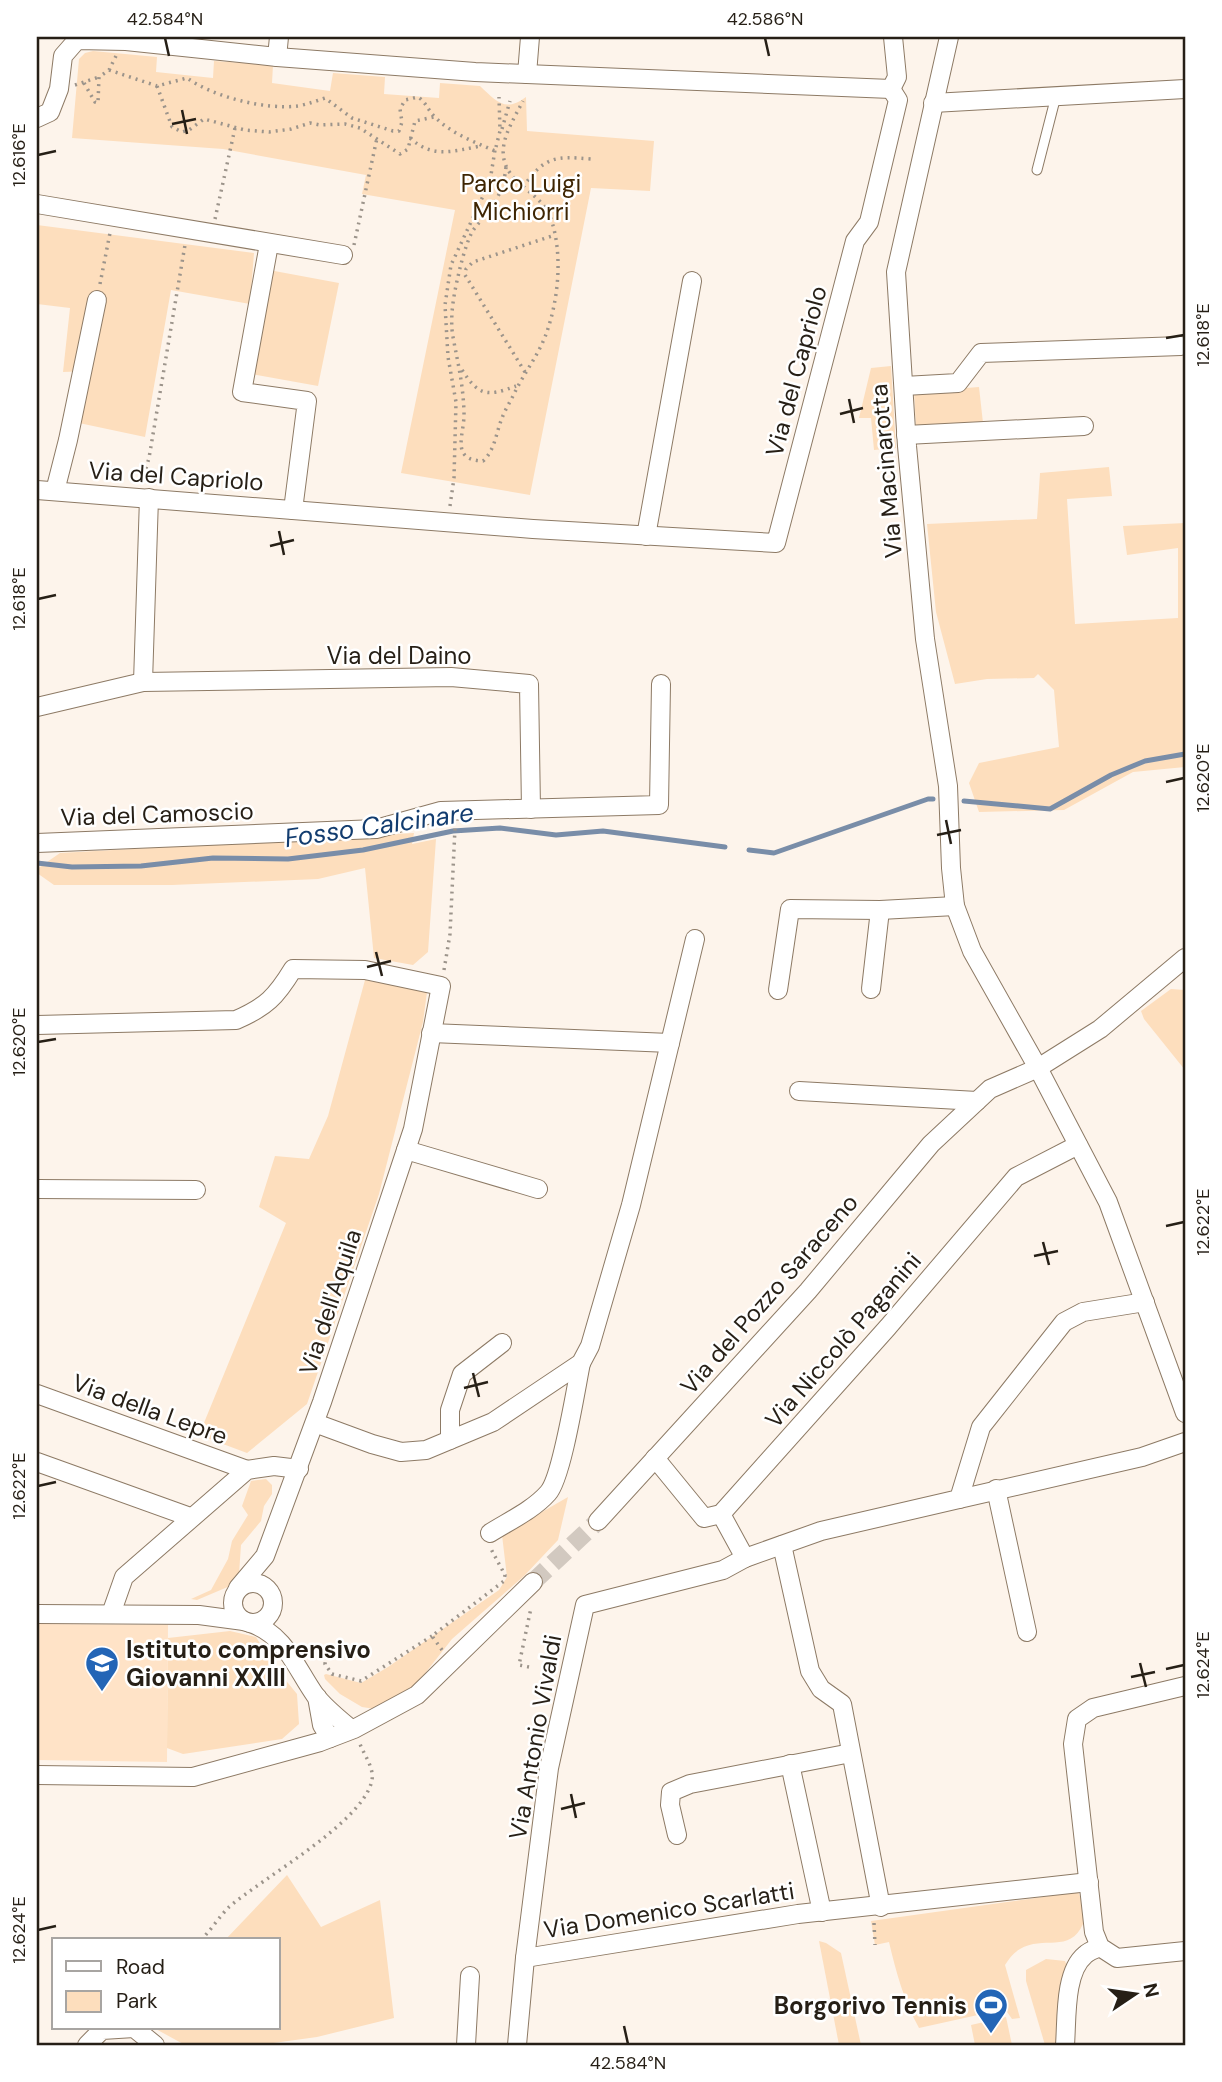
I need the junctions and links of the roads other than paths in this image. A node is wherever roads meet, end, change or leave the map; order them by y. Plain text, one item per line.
1 (279, 37) edge
2 (530, 37) edge
3 (893, 37) edge
4 (949, 37) edge
5 (76, 38) edge
6 (277, 57) junction
7 (527, 74) junction
8 (891, 89) junction
9 (1185, 89) edge
10 (1056, 96) junction
11 (933, 103) junction
12 (37, 118) edge
13 (1037, 170) dead end
14 (37, 204) edge
15 (269, 244) junction
16 (343, 256) road end
17 (692, 281) dead end
18 (97, 300) road end
19 (1181, 346) dead end
20 (904, 386) junction
21 (1084, 426) dead end
22 (906, 435) junction
23 (46, 491) edge
24 (143, 497) junction
25 (293, 510) junction
26 (646, 536) junction
27 (143, 682) junction
28 (661, 684) dead end
29 (37, 706) edge
30 (531, 808) junction
31 (37, 843) edge
32 (956, 905) junction
33 (880, 910) junction
34 (695, 939) dead end
35 (1185, 958) edge
36 (872, 989) dead end
37 (778, 990) dead end
38 (37, 1026) edge
39 (431, 1033) junction
40 (670, 1043) junction
41 (1038, 1068) junction
42 (799, 1091) dead end
43 (977, 1101) junction
44 (1078, 1145) junction
45 (406, 1150) junction
46 (37, 1189) edge
47 (538, 1189) dead end
48 (196, 1190) dead end
49 (1145, 1302) junction
50 (502, 1343) dead end
51 (581, 1363) junction
52 (37, 1394) edge
53 (1185, 1413) edge
54 (315, 1423) junction
55 (450, 1440) junction
56 (1185, 1442) edge
57 (655, 1458) junction
58 (37, 1462) edge
59 (299, 1469) junction
60 (247, 1470) junction
61 (996, 1489) junction
62 (959, 1499) junction
63 (720, 1514) junction
64 (190, 1517) junction
65 (597, 1521) tunnel mouth
66 (490, 1533) road end
67 (782, 1545) junction
68 (265, 1556) junction
69 (745, 1558) junction
70 (267, 1588) junction
71 (533, 1591) tunnel mouth
72 (236, 1593) junction
73 (272, 1608) junction
74 (37, 1614) edge
75 (111, 1614) junction
76 (190, 1615) junction
77 (247, 1622) junction
78 (1027, 1632) dead end
79 (283, 1644) junction
80 (1185, 1686) edge
81 (317, 1697) junction
82 (353, 1729) junction
83 (330, 1738) junction
84 (851, 1753) junction
85 (790, 1764) junction
86 (37, 1775) edge
87 (677, 1835) dead end
88 (1089, 1882) junction
89 (876, 1907) junction
90 (822, 1912) junction
91 (1100, 1947) junction
92 (1185, 1953) edge
93 (525, 1958) junction
94 (470, 1976) dead end
95 (102, 2030) edge
96 (136, 2030) edge
97 (87, 2045) edge
98 (155, 2045) edge
99 (466, 2045) edge
100 (517, 2045) edge
101 (1065, 2045) edge

1 - 6 street
2 - 7 street
3 - 8 street
4 - 11 street, Via Macinarotta
5 - 6 street
5 - 12 street
6 - 7 street
7 - 8 street
8 - 26 street, Via del Capriolo
9 - 10 street
10 - 11 street
10 - 13 lane
11 - 20 street, Via Macinarotta
14 - 15 street
15 - 16 street
15 - 25 street, Via del Capriolo
17 - 26 street
18 - 23 street, Via del Capriolo
19 - 20 street
20 - 22 street, Via Macinarotta
21 - 22 street
22 - 32 street, Via Macinarotta
23 - 24 street, Via del Capriolo
24 - 25 street, Via del Capriolo
24 - 27 street
25 - 26 street, Via del Capriolo
27 - 29 street, Via del Daino
27 - 30 street, Via del Daino
28 - 30 street, Via del Camoscio
30 - 31 street, Via del Camoscio
32 - 33 street
32 - 41 street, Via Macinarotta
33 - 36 street
33 - 37 street
34 - 40 street
35 - 41 street, Via del Pozzo Saraceno
38 - 39 street, Via dell'Aquila
39 - 40 street
39 - 45 street, Via dell'Aquila
40 - 51 street
41 - 43 street, Via del Pozzo Saraceno
41 - 44 street, Via Macinarotta
42 - 43 street
43 - 57 street, Via del Pozzo Saraceno
44 - 49 street, Via Macinarotta
44 - 63 street, Via Niccolò Paganini
45 - 47 street
45 - 54 street, Via dell'Aquila
46 - 48 street
49 - 53 street, Via Macinarotta
49 - 62 street
50 - 55 street
51 - 55 street
51 - 66 street
52 - 60 street, Via della Lepre
54 - 55 street
54 - 59 street, Via dell'Aquila
56 - 61 street, Via Antonio Vivaldi
57 - 63 street
57 - 65 street, Via del Pozzo Saraceno
58 - 64 street
59 - 60 street
59 - 68 street, Via dell'Aquila
60 - 64 street
61 - 62 street, Via Antonio Vivaldi
61 - 78 street
62 - 67 street, Via Antonio Vivaldi
63 - 69 street
64 - 75 street
67 - 69 street, Via Antonio Vivaldi
67 - 84 street
68 - 70 street
68 - 72 street, Via dell'Aquila
69 - 93 street, Via Antonio Vivaldi
70 - 72 street
70 - 73 street
71 - 82 street
72 - 76 street
72 - 77 street
73 - 77 street
73 - 79 street
74 - 75 street
75 - 76 street
76 - 77 street
77 - 79 street
79 - 81 street
80 - 88 street
81 - 82 street
81 - 83 street
82 - 83 street
83 - 86 street
84 - 85 street
84 - 89 street
85 - 87 street
85 - 90 street, Via Domenico Scarlatti
88 - 89 street, Via Domenico Scarlatti
88 - 91 street
89 - 90 street, Via Domenico Scarlatti
90 - 93 street, Via Domenico Scarlatti
91 - 92 street
91 - 101 street
93 - 100 street, Via Antonio Vivaldi
94 - 99 street
95 - 97 street
96 - 98 street

